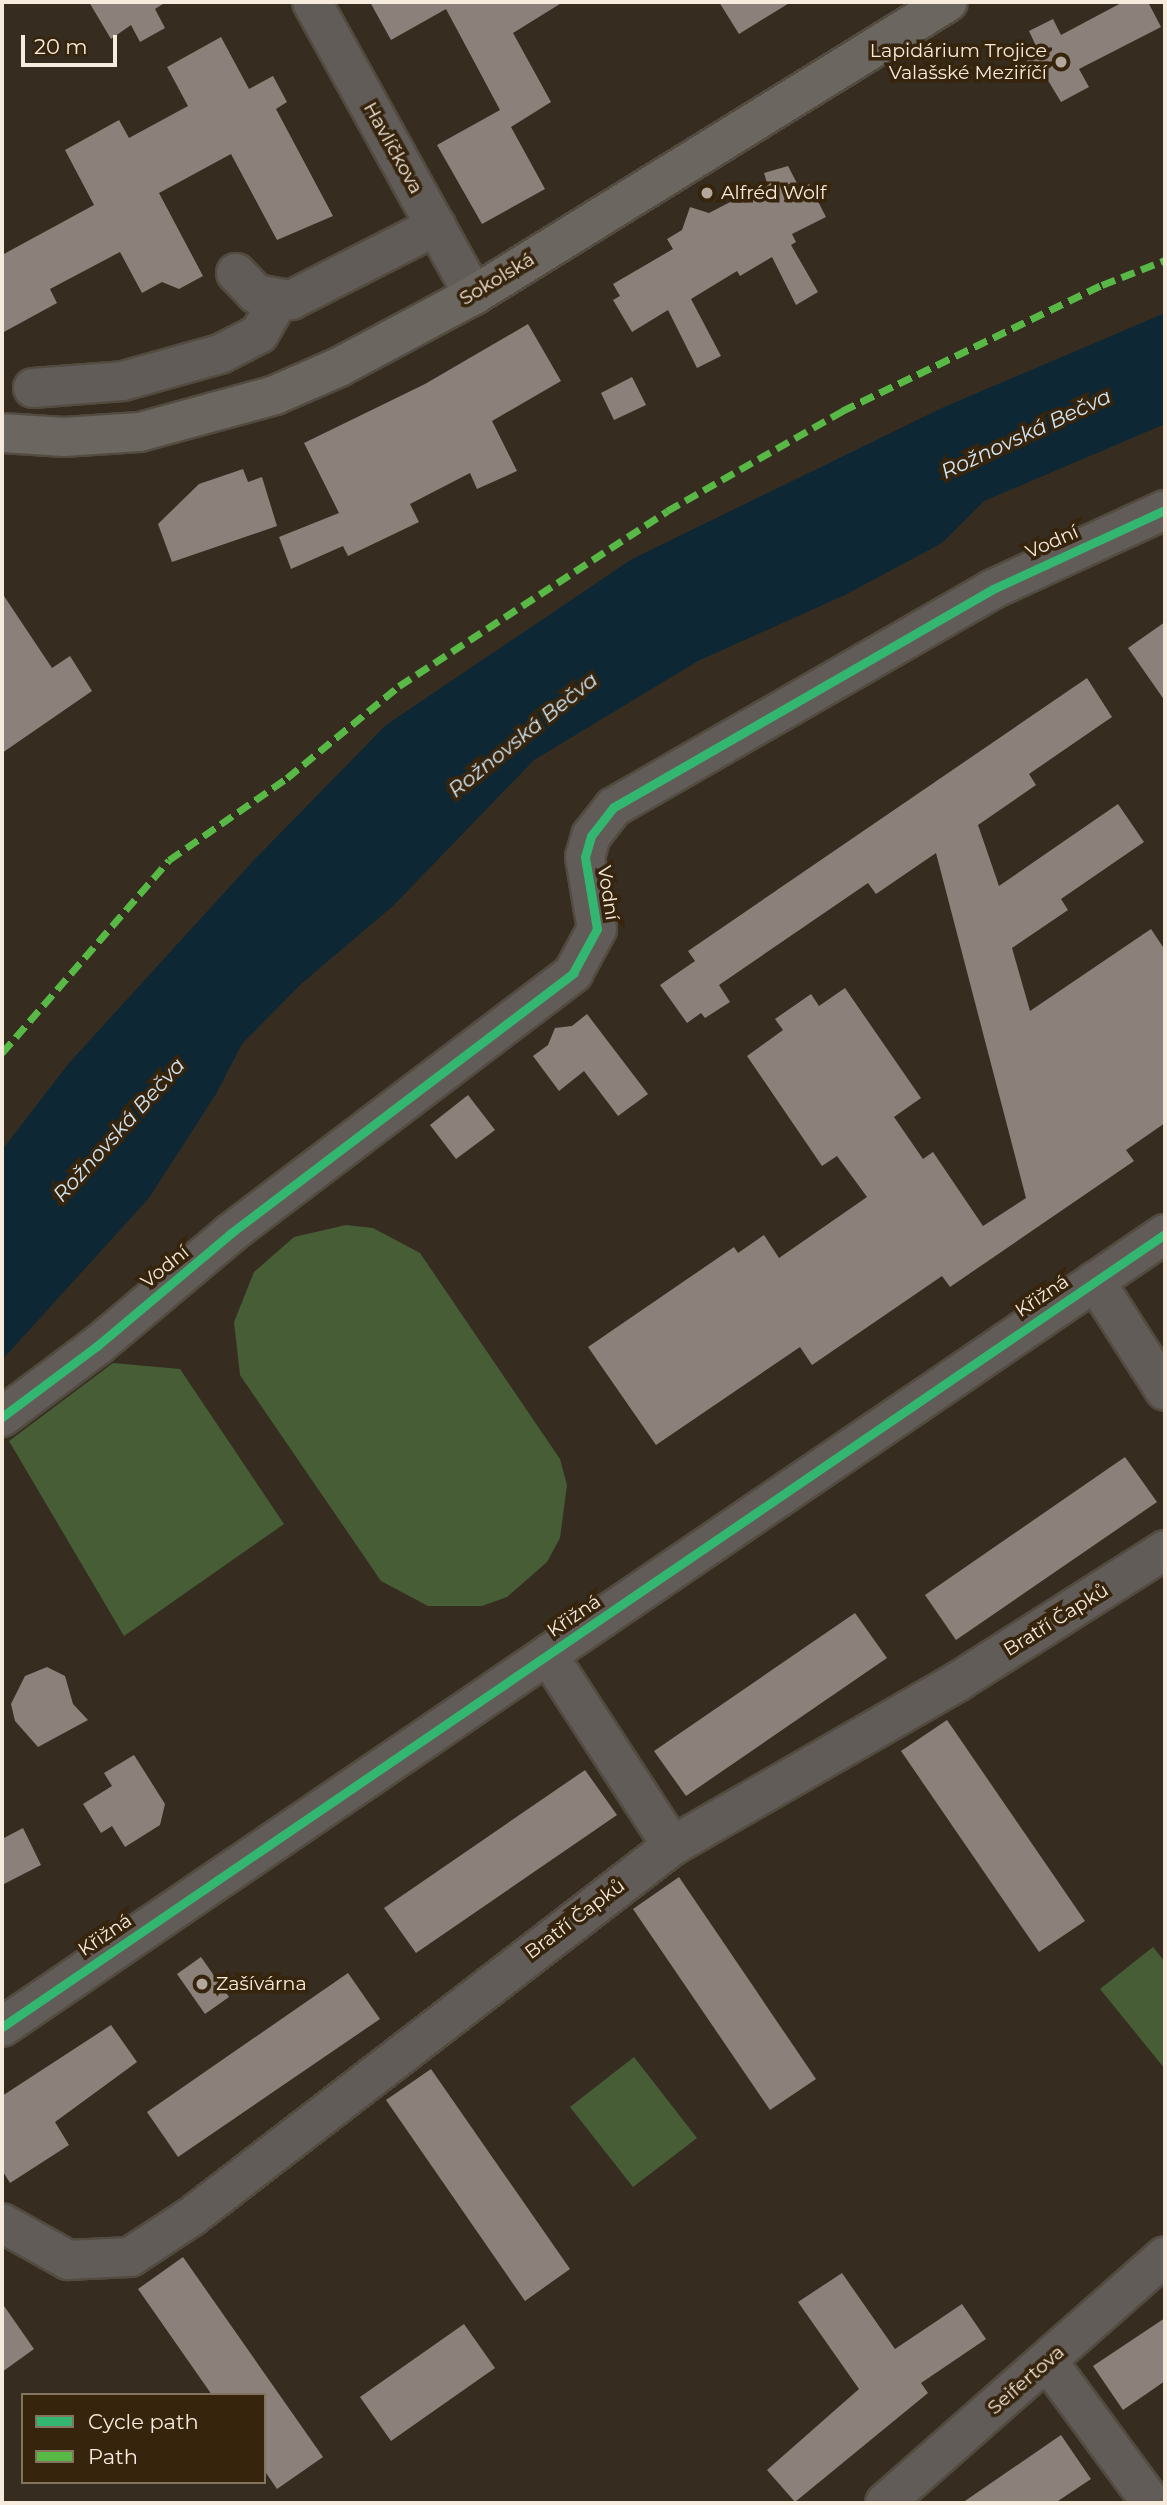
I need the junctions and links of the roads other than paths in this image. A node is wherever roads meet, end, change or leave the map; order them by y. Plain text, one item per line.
1 (312, 2) edge
2 (948, 2) edge
3 (436, 226) junction
4 (236, 273) dead end
5 (474, 295) junction
6 (278, 301) junction
7 (33, 388) dead end
8 (2, 433) edge
9 (1165, 510) edge
10 (1165, 1234) edge
11 (1095, 1281) junction
12 (1165, 1391) edge
13 (2, 1417) edge
14 (1165, 1550) edge
15 (548, 1655) junction
16 (672, 1846) junction
17 (2, 2027) edge
18 (2, 2223) edge
19 (1165, 2256) edge
20 (1048, 2361) junction
21 (1152, 2496) edge
22 (885, 2503) edge

1 - 3 street, Havlíčkova
2 - 5 street, Sokolská
3 - 5 street, Havlíčkova
3 - 6 street
4 - 6 street
5 - 8 street, Sokolská
6 - 7 street
9 - 13 street, Vodní
10 - 11 street, Křižná
11 - 12 street
11 - 15 street, Křižná
14 - 16 street, Bratří Čapků
15 - 16 street
15 - 17 street, Křižná
16 - 18 street, Bratří Čapků
19 - 20 street, Seifertova
20 - 21 street
20 - 22 street, Seifertova

